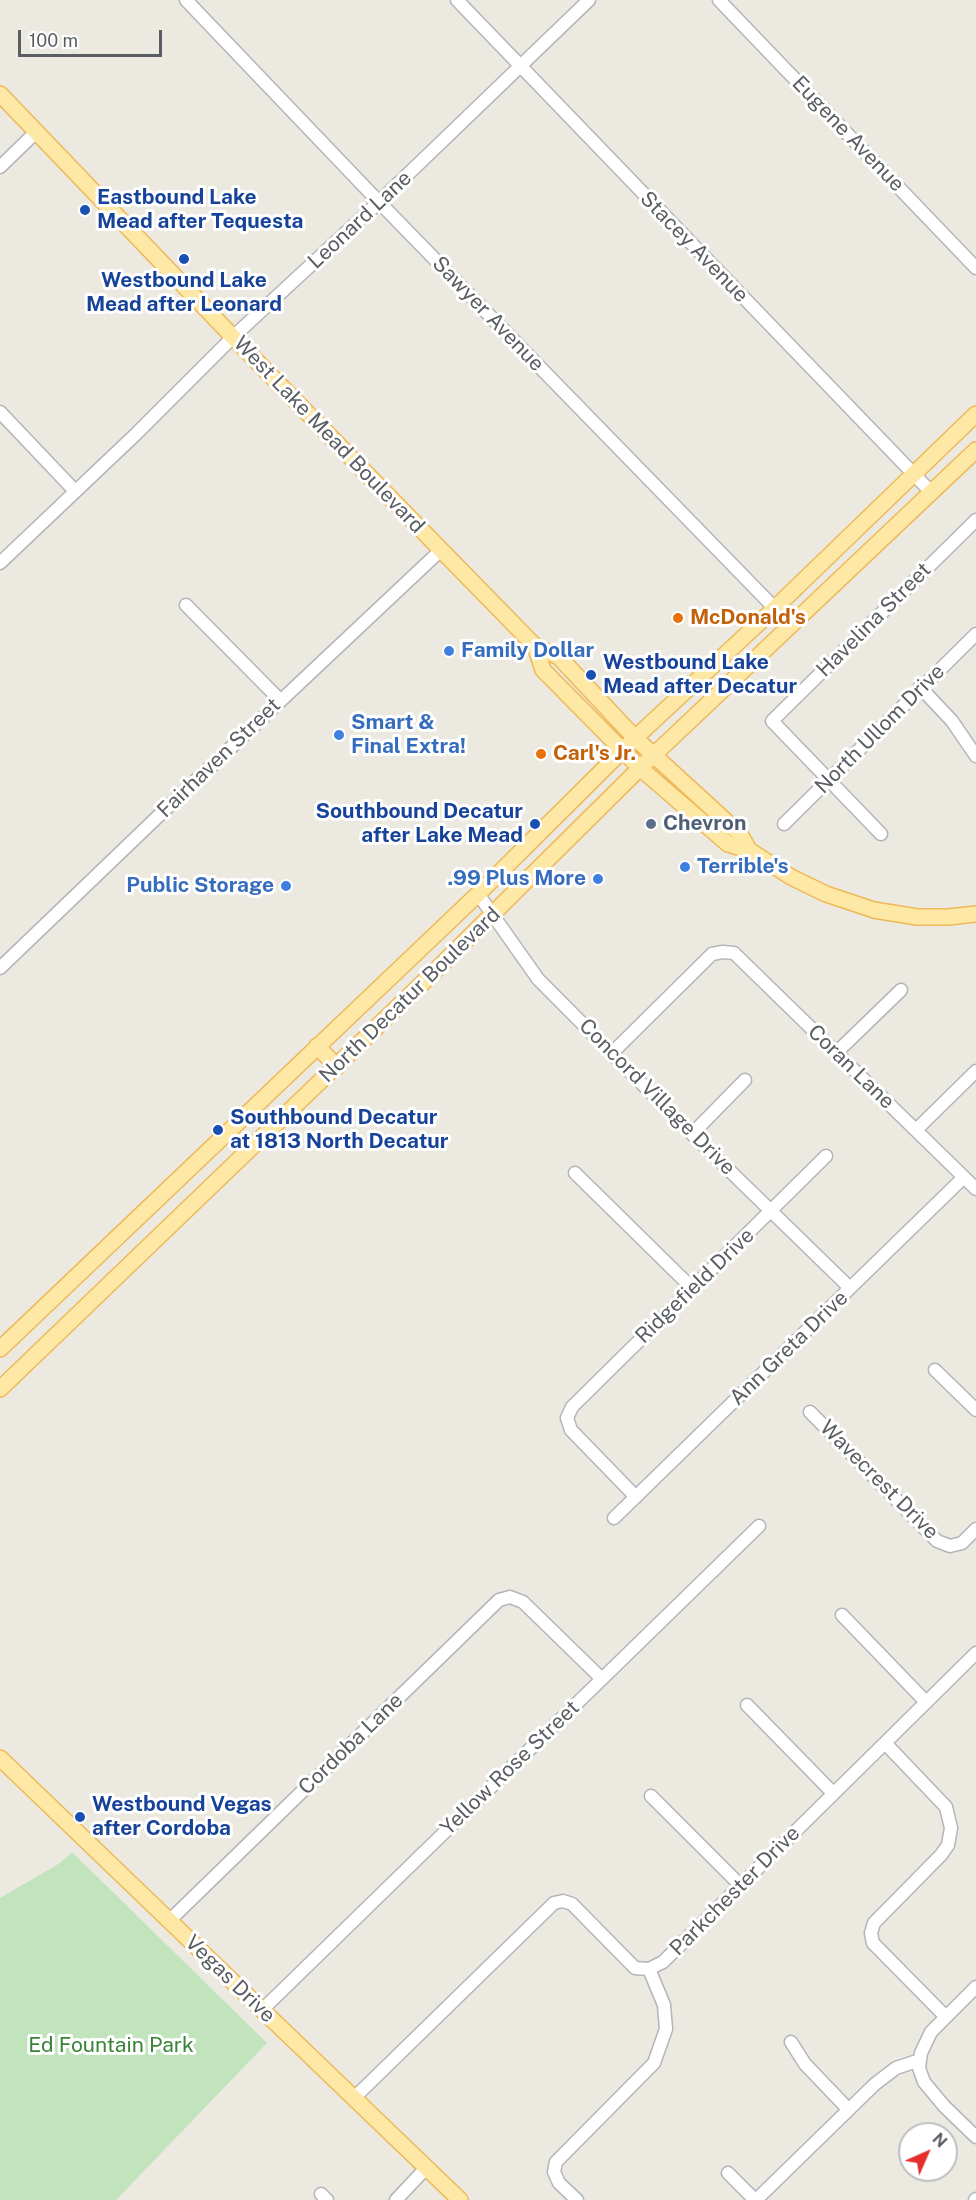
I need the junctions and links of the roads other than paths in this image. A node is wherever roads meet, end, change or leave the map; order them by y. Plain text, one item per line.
1 (186, 0) edge
2 (457, 0) edge
3 (589, 0) edge
4 (719, 0) edge
5 (520, 66) junction
6 (0, 94) edge
7 (36, 132) junction
8 (0, 167) edge
9 (379, 202) junction
10 (976, 268) edge
11 (233, 337) junction
12 (0, 412) edge
13 (976, 414) edge
14 (976, 450) edge
15 (913, 475) junction
16 (75, 491) junction
17 (932, 493) junction
18 (976, 520) edge
19 (441, 550) junction
20 (0, 563) edge
21 (186, 605) dead end
22 (775, 608) junction
23 (792, 626) junction
24 (976, 634) edge
25 (535, 646) junction
26 (920, 687) junction
27 (280, 700) junction
28 (634, 738) junction
29 (622, 751) junction
30 (652, 756) junction
31 (976, 756) edge
32 (640, 768) junction
33 (829, 781) junction
34 (784, 824) dead end
35 (882, 834) dead end
36 (749, 850) junction
37 (478, 894) junction
38 (976, 914) edge
39 (492, 915) junction
40 (0, 968) edge
41 (901, 990) dead end
42 (317, 1046) junction
43 (612, 1053) junction
44 (837, 1053) junction
45 (337, 1067) junction
46 (976, 1071) edge
47 (745, 1080) dead end
48 (916, 1130) junction
49 (692, 1134) junction
50 (826, 1156) dead end
51 (575, 1173) dead end
52 (963, 1178) junction
53 (976, 1189) edge
54 (153, 1204) junction
55 (771, 1211) junction
56 (172, 1223) junction
57 (692, 1288) junction
58 (850, 1288) junction
59 (0, 1349) edge
60 (934, 1370) dead end
61 (0, 1389) edge
62 (976, 1410) edge
63 (810, 1412) dead end
64 (636, 1497) junction
65 (614, 1518) dead end
66 (759, 1526) dead end
67 (976, 1529) edge
68 (842, 1615) dead end
69 (976, 1653) edge
70 (602, 1679) junction
71 (926, 1702) junction
72 (747, 1705) dead end
73 (885, 1743) junction
74 (0, 1758) edge
75 (833, 1793) junction
76 (651, 1796) dead end
77 (740, 1886) junction
78 (169, 1921) junction
79 (649, 1969) junction
80 (976, 1987) edge
81 (262, 2010) junction
82 (946, 2017) junction
83 (791, 2042) dead end
84 (920, 2060) junction
85 (354, 2098) junction
86 (848, 2109) junction
87 (976, 2137) edge
88 (426, 2168) junction
89 (728, 2173) dead end
90 (396, 2200) edge
91 (460, 2200) edge
92 (577, 2200) edge
93 (756, 2200) edge

1 - 9 street, Sawyer Avenue
2 - 5 street, Stacey Avenue
3 - 5 street, Leonard Lane
4 - 10 street, Eugene Avenue
5 - 9 street, Leonard Lane
5 - 15 street, Stacey Avenue
6 - 7 main road, West Lake Mead Boulevard
7 - 8 street
7 - 11 main road, West Lake Mead Boulevard
9 - 11 street, Leonard Lane
9 - 22 street, Sawyer Avenue
11 - 16 street, Leonard Lane
11 - 19 main road, West Lake Mead Boulevard
12 - 16 street
13 - 15 main road, North Decatur Boulevard
14 - 17 main road, North Decatur Boulevard
15 - 17 street, Stacey Avenue
15 - 22 main road, North Decatur Boulevard
16 - 20 street, Leonard Lane
17 - 23 main road, North Decatur Boulevard
18 - 33 street, Havelina Street
19 - 25 main road, West Lake Mead Boulevard
19 - 27 street, Fairhaven Street
21 - 27 street
22 - 23 street, Sawyer Avenue
22 - 28 main road, North Decatur Boulevard
23 - 30 main road, North Decatur Boulevard
24 - 26 street, North Ullom Drive
25 - 28 main road, West Lake Mead Boulevard
25 - 29 main road, West Lake Mead Boulevard
26 - 31 street
26 - 33 street, North Ullom Drive
27 - 40 street, Fairhaven Street
28 - 29 main road, North Decatur Boulevard
28 - 30 main road, West Lake Mead Boulevard
29 - 32 main road, West Lake Mead Boulevard
29 - 37 main road, North Decatur Boulevard
30 - 32 main road, North Decatur Boulevard
30 - 36 main road, West Lake Mead Boulevard
32 - 36 main road, West Lake Mead Boulevard
32 - 39 main road, North Decatur Boulevard
33 - 34 street, North Ullom Drive
33 - 35 street
36 - 38 main road, West Lake Mead Boulevard
37 - 39 street, Concord Village Drive
37 - 42 main road, North Decatur Boulevard
39 - 43 street, Concord Village Drive
39 - 45 main road, North Decatur Boulevard
41 - 44 street
42 - 45 main road
42 - 54 main road, North Decatur Boulevard
43 - 44 street, Coran Lane
43 - 49 street, Concord Village Drive
44 - 48 street, Coran Lane
45 - 56 main road, North Decatur Boulevard
46 - 48 street
47 - 49 street
48 - 52 street, Coran Lane
49 - 55 street, Concord Village Drive
50 - 55 street, Ridgefield Drive
51 - 57 street
52 - 53 street, Coran Lane
52 - 58 street, Ann Greta Drive
54 - 56 main road
54 - 59 main road, North Decatur Boulevard
55 - 57 street, Ridgefield Drive
55 - 58 street, Concord Village Drive
56 - 61 main road, North Decatur Boulevard
57 - 64 street, Ridgefield Drive
58 - 64 street, Ann Greta Drive
60 - 62 street
63 - 67 street, Wavecrest Drive
64 - 65 street, Ann Greta Drive
66 - 70 street, Yellow Rose Street
68 - 71 street
69 - 71 street, Parkchester Drive
70 - 78 street, Cordoba Lane
70 - 81 street, Yellow Rose Street
71 - 73 street, Parkchester Drive
72 - 75 street
73 - 75 street, Parkchester Drive
73 - 82 street
74 - 78 main road, Vegas Drive
75 - 77 street, Parkchester Drive
76 - 77 street
77 - 79 street, Parkchester Drive
78 - 81 main road, Vegas Drive
79 - 85 street, Parkchester Drive
79 - 92 street
80 - 82 street
81 - 85 main road, Vegas Drive
82 - 84 street
83 - 86 street
84 - 86 street
84 - 87 street
85 - 88 main road, Vegas Drive
86 - 93 street
88 - 90 street
88 - 91 main road, Vegas Drive
89 - 93 street

